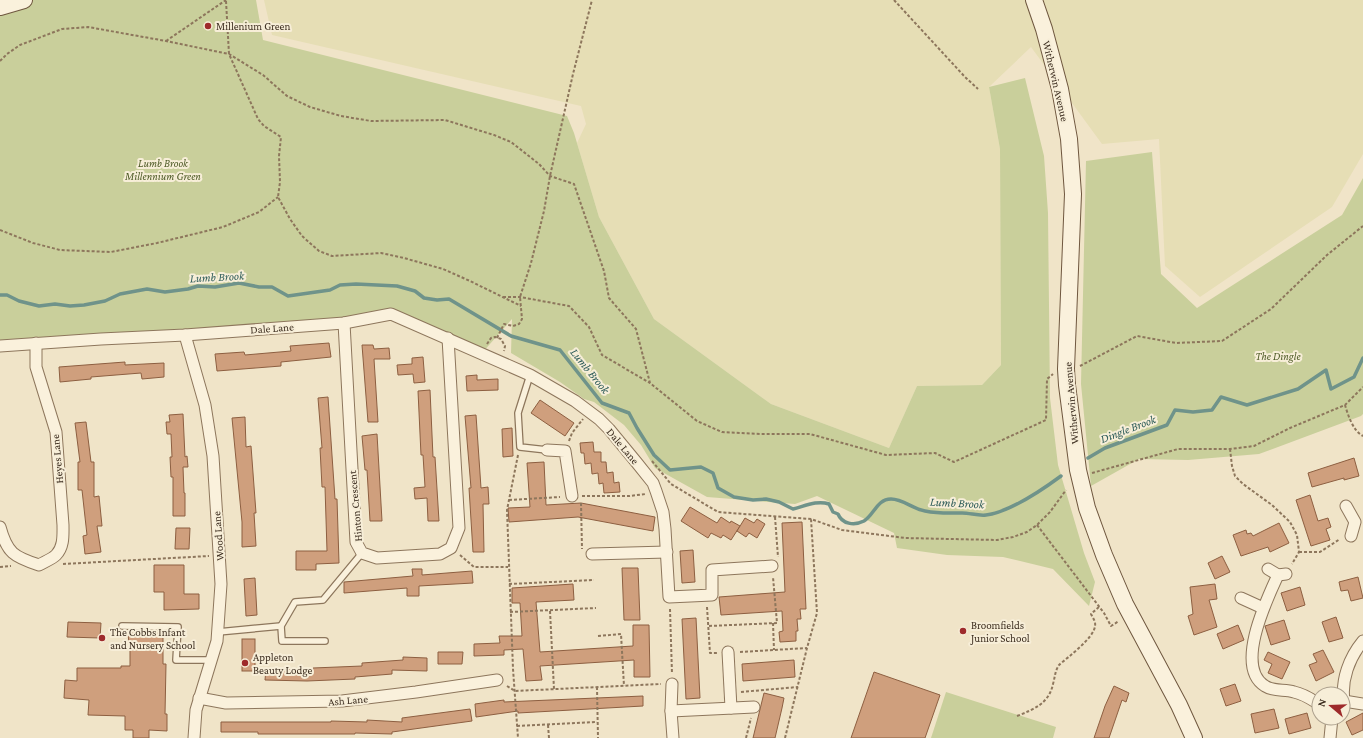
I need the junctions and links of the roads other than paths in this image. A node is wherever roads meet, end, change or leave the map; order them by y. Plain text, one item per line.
1 (24, 0) edge
2 (1034, 0) edge
3 (0, 8) edge
4 (344, 323) junction
5 (185, 335) junction
6 (448, 338) junction
7 (36, 343) junction
8 (0, 346) edge
9 (530, 375) junction
10 (547, 450) joint
11 (576, 500) road end
12 (1346, 506) dead end
13 (1359, 522) edge
14 (0, 527) edge
15 (1351, 536) road end
16 (362, 552) junction
17 (667, 552) junction
18 (587, 554) road end
19 (775, 563) road end
20 (1268, 569) dead end
21 (1241, 598) dead end
22 (1263, 608) junction
23 (122, 626) dead end
24 (281, 626) junction
25 (218, 632) junction
26 (324, 641) dead end
27 (1363, 641) edge
28 (728, 652) road end
29 (211, 660) junction
30 (497, 680) dead end
31 (672, 684) road end
32 (1344, 686) edge
33 (199, 698) junction
34 (1311, 698) edge
35 (1351, 703) edge
36 (1363, 704) edge
37 (754, 707) dead end
38 (731, 708) junction
39 (671, 711) junction
40 (1331, 726) edge
41 (194, 738) edge
42 (672, 738) edge
43 (1194, 738) edge
44 (1330, 738) edge

1 - 3 street
2 - 43 street, Witherwin Avenue
4 - 5 street, Dale Lane
4 - 6 street, Dale Lane
4 - 16 street, Hinton Crescent
5 - 7 street, Dale Lane
5 - 25 street, Wood Lane
6 - 9 street, Dale Lane
6 - 16 street, Hinton Crescent
7 - 8 street, Dale Lane
7 - 14 street, Heyes Lane
9 - 10 lane
9 - 17 street, Dale Lane
10 - 11 street
12 - 13 street
13 - 15 street
16 - 24 lane
17 - 18 street
17 - 19 street, Dale Lane
20 - 22 street
21 - 22 street
22 - 34 street
23 - 29 lane
24 - 25 lane
24 - 26 lane
25 - 29 street, Wood Lane
27 - 32 street
28 - 38 street
29 - 33 street, Wood Lane
30 - 33 street, Ash Lane
31 - 39 street
33 - 41 street, Wood Lane
35 - 36 street
37 - 38 street
38 - 39 street
39 - 42 street
40 - 44 street

